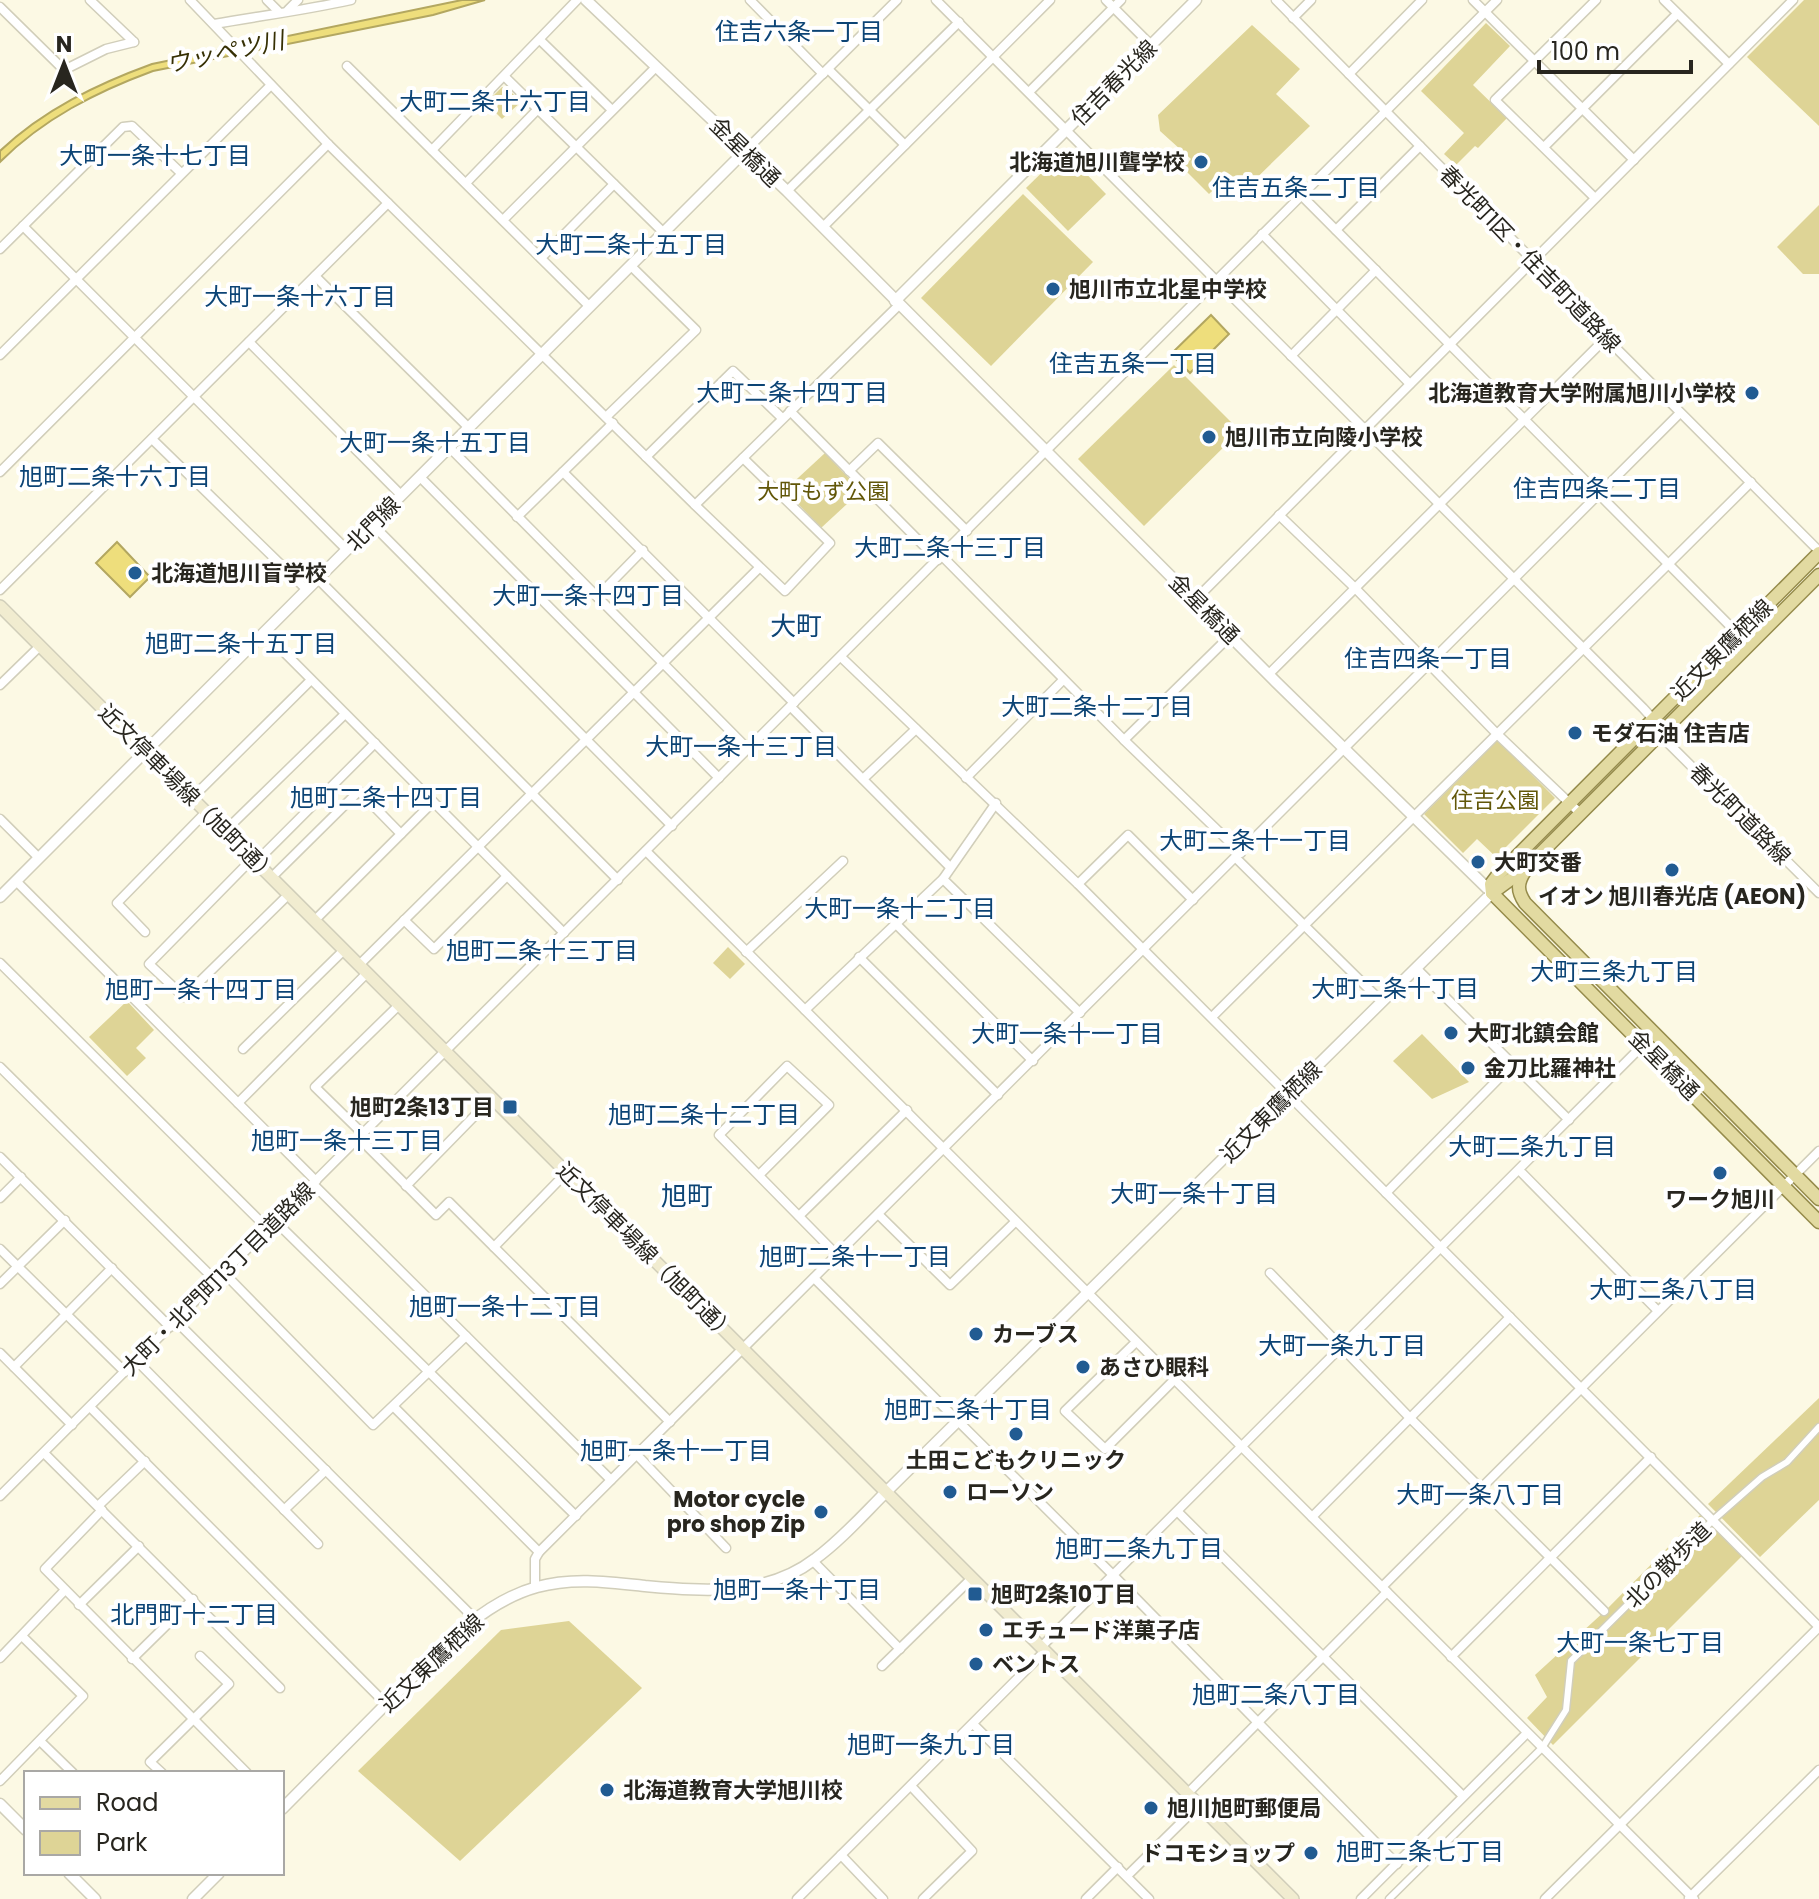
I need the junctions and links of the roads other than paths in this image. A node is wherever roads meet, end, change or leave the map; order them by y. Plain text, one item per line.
1 (5, 0) edge
2 (90, 0) edge
3 (190, 0) edge
4 (267, 0) edge
5 (298, 0) edge
6 (351, 0) edge
7 (577, 0) edge
8 (586, 0) edge
9 (750, 0) edge
10 (897, 0) edge
11 (936, 0) edge
12 (1050, 0) edge
13 (1106, 0) edge
14 (1121, 0) edge
15 (1196, 0) edge
16 (1276, 0) edge
17 (1311, 0) edge
18 (1422, 0) edge
19 (1473, 0) edge
20 (1497, 0) edge
21 (1596, 0) edge
22 (1664, 0) edge
23 (1793, 0) edge
24 (0, 6) edge
25 (1113, 8) junction
26 (284, 11) junction
27 (1485, 12) junction
28 (1677, 14) junction
29 (1293, 18) junction
30 (959, 22) junction
31 (214, 24) junction
32 (540, 40) junction
33 (1151, 45) junction
34 (993, 57) junction
35 (1534, 61) junction
36 (1729, 64) junction
37 (347, 66) dead end
38 (656, 67) junction
39 (826, 71) junction
40 (1349, 74) junction
41 (505, 77) junction
42 (271, 85) junction
43 (1029, 92) junction
44 (538, 109) junction
45 (1582, 109) junction
46 (612, 110) junction
47 (870, 110) junction
48 (1386, 111) junction
49 (1067, 129) junction
50 (328, 144) junction
51 (905, 145) junction
52 (1420, 146) junction
53 (576, 147) junction
54 (1544, 147) junction
55 (432, 150) junction
56 (745, 151) junction
57 (1634, 160) junction
58 (181, 173) junction
59 (466, 183) junction
60 (614, 184) junction
61 (787, 191) junction
62 (1301, 195) junction
63 (1595, 198) junction
64 (388, 203) junction
65 (503, 220) junction
66 (23, 226) junction
67 (823, 227) junction
68 (1336, 230) junction
69 (664, 233) junction
70 (1262, 234) junction
71 (0, 249) edge
72 (541, 258) junction
73 (1533, 260) junction
74 (631, 266) junction
75 (1376, 270) junction
76 (315, 276) junction
77 (76, 279) junction
78 (1217, 281) junction
79 (897, 303) junction
80 (590, 307) junction
81 (1337, 310) junction
82 (135, 337) junction
83 (1606, 338) junction
84 (249, 342) junction
85 (1449, 345) junction
86 (0, 355) edge
87 (542, 355) junction
88 (1291, 356) junction
89 (1410, 384) junction
90 (194, 396) junction
91 (790, 411) junction
92 (1680, 413) junction
93 (782, 418) junction
94 (1525, 419) junction
95 (609, 420) junction
96 (469, 428) junction
97 (1365, 428) junction
98 (152, 439) junction
99 (449, 447) junction
100 (1046, 451) junction
101 (646, 457) junction
102 (743, 458) junction
103 (849, 471) junction
104 (0, 472) edge
105 (563, 472) junction
106 (420, 477) junction
107 (1751, 482) junction
108 (1598, 494) junction
109 (401, 495) junction
110 (1440, 503) junction
111 (695, 505) junction
112 (1279, 515) junction
113 (517, 517) junction
114 (372, 524) junction
115 (967, 531) junction
116 (347, 550) junction
117 (643, 550) junction
118 (1819, 552) edge
119 (940, 558) junction
120 (1669, 563) junction
121 (759, 568) junction
122 (1819, 575) edge
123 (1514, 577) junction
124 (318, 579) junction
125 (1355, 588) junction
126 (0, 590) edge
127 (307, 590) junction
128 (597, 597) junction
129 (1195, 600) junction
130 (0, 606) edge
131 (709, 618) junction
132 (264, 632) junction
133 (1738, 634) junction
134 (1231, 635) junction
135 (1749, 645) junction
136 (40, 646) junction
137 (1584, 648) junction
138 (841, 657) junction
139 (663, 664) junction
140 (1428, 664) junction
141 (1269, 674) junction
142 (311, 680) junction
143 (1063, 680) junction
144 (0, 685) edge
145 (635, 692) junction
146 (792, 705) junction
147 (345, 714) junction
148 (1653, 719) junction
149 (916, 729) junction
150 (1497, 734) junction
151 (1660, 735) junction
152 (586, 740) junction
153 (1124, 740) junction
154 (375, 743) junction
155 (1344, 748) junction
156 (748, 749) junction
157 (145, 751) junction
158 (719, 778) junction
159 (966, 778) junction
160 (863, 779) junction
161 (531, 793) junction
162 (192, 798) junction
163 (433, 802) junction
164 (996, 803) junction
165 (1570, 803) junction
166 (206, 812) junction
167 (1581, 814) junction
168 (1412, 817) junction
169 (0, 819) edge
170 (672, 826) junction
171 (225, 831) junction
172 (401, 834) junction
173 (477, 846) junction
174 (646, 851) junction
175 (1239, 856) junction
176 (39, 858) junction
177 (254, 860) junction
178 (843, 861) dead end
179 (950, 867) junction
180 (1526, 868) junction
181 (507, 876) junction
182 (272, 877) junction
183 (943, 879) junction
184 (618, 880) junction
185 (16, 881) junction
186 (1078, 884) junction
187 (1492, 893) junction
188 (1819, 893) edge
189 (289, 894) junction
190 (0, 897) edge
191 (1193, 900) junction
192 (1525, 903) junction
193 (315, 920) junction
194 (404, 920) junction
195 (895, 923) junction
196 (1304, 926) junction
197 (145, 932) dead end
198 (564, 933) junction
199 (344, 950) junction
200 (1144, 951) junction
201 (746, 952) junction
202 (859, 957) junction
203 (0, 963) edge
204 (1416, 968) junction
205 (363, 969) junction
206 (1382, 1002) junction
207 (399, 1005) junction
208 (805, 1010) junction
209 (1080, 1013) junction
210 (1212, 1017) junction
211 (1655, 1033) junction
212 (1644, 1045) junction
213 (243, 1049) dead end
214 (446, 1051) junction
215 (1033, 1061) junction
216 (1513, 1064) junction
217 (0, 1067) edge
218 (998, 1095) junction
219 (1288, 1096) junction
220 (492, 1098) junction
221 (238, 1103) junction
222 (907, 1110) junction
223 (1569, 1120) junction
224 (361, 1136) junction
225 (944, 1148) junction
226 (1819, 1151) edge
227 (0, 1157) edge
228 (1519, 1170) junction
229 (567, 1172) junction
230 (759, 1175) junction
231 (1795, 1175) junction
232 (21, 1177) junction
233 (315, 1182) junction
234 (406, 1186) junction
235 (1782, 1187) junction
236 (1386, 1193) junction
237 (0, 1198) edge
238 (1819, 1199) edge
239 (878, 1214) junction
240 (799, 1216) junction
241 (65, 1220) junction
242 (275, 1221) junction
243 (1015, 1222) junction
244 (1819, 1222) edge
245 (268, 1229) junction
246 (494, 1247) junction
247 (1440, 1248) junction
248 (0, 1249) edge
249 (837, 1255) junction
250 (18, 1266) junction
251 (112, 1268) junction
252 (224, 1273) junction
253 (1270, 1273) dead end
254 (814, 1278) junction
255 (216, 1281) junction
256 (0, 1284) edge
257 (1088, 1293) junction
258 (1658, 1311) junction
259 (67, 1315) junction
260 (1510, 1317) junction
261 (173, 1324) junction
262 (466, 1336) junction
263 (1136, 1342) junction
264 (1341, 1348) junction
265 (743, 1349) junction
266 (0, 1353) edge
267 (136, 1360) junction
268 (14, 1367) junction
269 (125, 1372) junction
270 (429, 1372) junction
271 (1174, 1380) junction
272 (1580, 1388) junction
273 (90, 1407) junction
274 (394, 1407) junction
275 (1410, 1418) junction
276 (958, 1420) junction
277 (670, 1422) junction
278 (72, 1425) junction
279 (1819, 1427) edge
280 (1243, 1448) junction
281 (44, 1453) junction
282 (637, 1455) junction
283 (1651, 1457) junction
284 (145, 1461) junction
285 (326, 1470) junction
286 (611, 1480) junction
287 (1481, 1487) junction
288 (886, 1492) junction
289 (0, 1496) edge
290 (100, 1508) junction
291 (284, 1510) junction
292 (1178, 1512) junction
293 (576, 1516) junction
294 (1312, 1517) junction
295 (1713, 1520) junction
296 (318, 1544) dead end
297 (139, 1546) junction
298 (726, 1548) dead end
299 (539, 1552) junction
300 (1551, 1557) junction
301 (813, 1561) junction
302 (1114, 1576) junction
303 (972, 1578) junction
304 (535, 1588) junction
305 (65, 1590) junction
306 (1384, 1590) junction
307 (193, 1599) junction
308 (79, 1605) junction
309 (1604, 1611) dead end
310 (475, 1619) junction
311 (22, 1636) junction
312 (900, 1649) junction
313 (1043, 1649) junction
314 (200, 1656) dead end
315 (1323, 1657) junction
316 (1451, 1657) junction
317 (0, 1658) edge
318 (132, 1659) junction
319 (882, 1666) dead end
320 (280, 1688) dead end
321 (386, 1704) junction
322 (194, 1718) junction
323 (1257, 1723) junction
324 (973, 1724) junction
325 (1527, 1733) junction
326 (40, 1741) junction
327 (1542, 1748) junction
328 (1819, 1770) edge
329 (71, 1771) edge
330 (160, 1771) edge
331 (245, 1771) edge
332 (0, 1781) edge
333 (911, 1786) junction
334 (1187, 1794) junction
335 (1463, 1796) junction
336 (0, 1804) edge
337 (1199, 1805) junction
338 (284, 1807) edge
339 (1619, 1825) junction
340 (24, 1828) edge
341 (841, 1855) junction
342 (1397, 1864) junction
343 (1118, 1867) junction
344 (71, 1875) edge
345 (217, 1875) edge
346 (1127, 1876) junction
347 (1691, 1898) edge
348 (95, 1899) edge
349 (193, 1899) edge
350 (797, 1899) edge
351 (883, 1899) edge
352 (923, 1899) edge
353 (1086, 1899) edge
354 (1149, 1899) edge
355 (1293, 1899) edge
356 (1361, 1899) edge
357 (1389, 1899) edge
358 (1545, 1899) edge

1 - 24 street
2 - 24 street
3 - 31 street
4 - 26 street
5 - 26 street
6 - 26 street
7 - 32 street
8 - 38 street, 金星橋通
9 - 39 street
10 - 39 street
11 - 30 street
12 - 34 street
13 - 25 street
14 - 25 street
15 - 33 street, 住吉春光線
16 - 29 street, 春光町1区・住吉町道路線
17 - 29 street
18 - 40 street
19 - 27 street
20 - 27 street, 大町・北門町13丁目道路線
21 - 35 street
22 - 28 street
23 - 36 street
25 - 33 street
25 - 43 street
26 - 31 street
27 - 35 street
27 - 48 street, 大町・北門町13丁目道路線
28 - 36 street
28 - 45 street
29 - 40 street, 春光町1区・住吉町道路線
30 - 34 street
30 - 47 street
31 - 42 street
32 - 41 street
32 - 46 street
33 - 49 street, 住吉春光線
34 - 43 street
34 - 51 street
35 - 45 street
35 - 54 street
36 - 57 street
37 - 55 street
38 - 46 street
38 - 56 street, 金星橋通
39 - 47 street
39 - 56 street
40 - 48 street, 春光町1区・住吉町道路線
41 - 44 street
41 - 55 street
42 - 50 street
42 - 58 street
43 - 49 street
44 - 53 street
44 - 59 street
45 - 54 street
45 - 57 street
46 - 53 street
47 - 51 street
47 - 61 street
48 - 52 street, 春光町1区・住吉町道路線
48 - 62 street, 大町・北門町13丁目道路線
49 - 78 street
49 - 79 street, 住吉春光線
50 - 64 street
50 - 82 street
51 - 67 street
52 - 68 street
52 - 73 street, 春光町1区・住吉町道路線
53 - 60 street
53 - 65 street
54 - 63 street
55 - 59 street
56 - 61 street, 金星橋通
56 - 69 street, 北門線
57 - 63 street
58 - 66 street
58 - 77 street
59 - 65 street
60 - 69 street
60 - 72 street
61 - 67 street, 金星橋通
62 - 68 street
62 - 70 street, 大町・北門町13丁目道路線
63 - 73 street
64 - 76 street
64 - 87 street
65 - 72 street
66 - 71 street
66 - 77 street
67 - 79 street, 金星橋通
68 - 75 street
69 - 74 street, 北門線
70 - 78 street, 大町・北門町13丁目道路線
70 - 81 street
72 - 80 street
73 - 83 street, 春光町1区・住吉町道路線
73 - 85 street
74 - 80 street, 北門線
74 - 95 street
75 - 81 street
75 - 85 street
76 - 84 street
76 - 96 street
77 - 82 street
77 - 86 street
78 - 88 street
78 - 100 street, 大町・北門町13丁目道路線
79 - 91 street
79 - 100 street, 金星橋通
80 - 87 street, 北門線
81 - 88 street
81 - 89 street
82 - 90 street
82 - 104 street
83 - 92 street, 春光町1区・住吉町道路線
83 - 94 street
84 - 90 street
84 - 109 street
85 - 89 street
85 - 94 street
87 - 95 street
87 - 96 street, 北門線
88 - 97 street
89 - 97 street
90 - 98 street
90 - 116 street
91 - 93 street
91 - 103 street
92 - 107 street, 春光町1区・住吉町道路線
92 - 108 street
93 - 101 street
93 - 102 street
94 - 108 street
94 - 110 street
95 - 101 street
95 - 105 street
96 - 99 street, 北門線
97 - 110 street
97 - 112 street
98 - 126 street
98 - 127 street
99 - 106 street, 北門線
99 - 113 street
100 - 115 street, 大町・北門町13丁目道路線
100 - 129 street, 金星橋通
101 - 111 street
102 - 111 street
102 - 121 street
103 - 115 street
103 - 119 street
105 - 113 street
105 - 117 street
106 - 109 street, 北門線
106 - 145 street
107 - 118 street, 春光町1区・住吉町道路線
107 - 120 street
108 - 120 street
108 - 123 street
109 - 114 street, 北門線
110 - 123 street
110 - 125 street
111 - 121 street
112 - 125 street
112 - 129 street
113 - 128 street
114 - 116 street, 北門線
114 - 152 street
115 - 119 street, 大町・北門町13丁目道路線
116 - 124 street, 北門線
117 - 128 street
117 - 131 street
118 - 133 main road, 近文東鷹栖線
119 - 138 street, 大町・北門町13丁目道路線
119 - 143 street
120 - 133 street
120 - 137 street
121 - 131 street
122 - 135 main road, 近文東鷹栖線
123 - 137 street
123 - 140 street
124 - 127 street, 北門線
124 - 161 street
125 - 140 street
125 - 141 street
127 - 132 street, 北門線
128 - 139 street
129 - 134 street, 金星橋通
130 - 136 main road, 近文停車場線（旭町通）
131 - 139 street
131 - 146 street
132 - 142 street
132 - 157 street, 北門線
133 - 135 street
133 - 148 main road, 近文東鷹栖線
134 - 141 street, 金星橋通
134 - 153 street
135 - 151 main road, 近文東鷹栖線
136 - 144 street
136 - 157 main road, 近文停車場線（旭町通）
137 - 148 street
137 - 150 street
138 - 146 street, 大町・北門町13丁目道路線
138 - 149 street
139 - 145 street
139 - 156 street
140 - 150 street
140 - 155 street
141 - 155 street, 金星橋通
142 - 147 street
142 - 162 street
143 - 153 street
143 - 159 street
145 - 152 street
145 - 158 street
146 - 156 street, 大町・北門町13丁目道路線
146 - 160 street
147 - 154 street
147 - 171 street
148 - 151 street
148 - 165 main road, 近文東鷹栖線
149 - 159 street
149 - 160 street
150 - 165 street
150 - 168 street
151 - 167 main road, 近文東鷹栖線
151 - 188 street, 春光町道路線
152 - 161 street
152 - 170 street
153 - 175 street
154 - 163 street
154 - 177 street
155 - 168 street, 金星橋通
155 - 175 street
156 - 158 street, 大町・北門町13丁目道路線
157 - 162 main road, 近文停車場線（旭町通）
157 - 176 street, 北門線
158 - 170 street, 大町・北門町13丁目道路線
159 - 164 street
160 - 179 street
161 - 173 street
161 - 184 street
162 - 166 main road, 近文停車場線（旭町通）
163 - 172 street
163 - 173 street
164 - 179 street
164 - 186 street
165 - 167 street
165 - 187 main road, 近文東鷹栖線
166 - 171 main road, 近文停車場線（旭町通）
166 - 197 street
167 - 180 main road, 近文東鷹栖線
168 - 187 street, 金星橋通
168 - 196 street
169 - 176 street
170 - 174 street, 大町・北門町13丁目道路線
171 - 177 main road, 近文停車場線（旭町通）
172 - 182 street
172 - 193 street
173 - 181 street
173 - 194 street
174 - 184 street, 大町・北門町13丁目道路線
174 - 201 street
175 - 191 street
175 - 196 street
176 - 185 street, 北門線
177 - 182 main road, 近文停車場線（旭町通）
177 - 189 street
178 - 201 street
179 - 183 street
180 - 187 main road, 近文東鷹栖線
180 - 192 main road
181 - 194 street
181 - 198 street
182 - 189 main road, 近文停車場線（旭町通）
183 - 195 street
183 - 209 street
184 - 198 street, 大町・北門町13丁目道路線
185 - 190 street, 北門線
185 - 221 street
186 - 191 street
186 - 200 street
187 - 192 main road
187 - 204 street, 近文東鷹栖線
187 - 212 main road, 金星橋通
189 - 193 main road, 近文停車場線（旭町通）
191 - 200 street
192 - 211 main road, 金星橋通
193 - 199 main road, 近文停車場線（旭町通）
194 - 205 street
195 - 202 street
195 - 215 street
196 - 206 street
196 - 210 street
198 - 214 street, 大町・北門町13丁目道路線
199 - 205 main road, 近文停車場線（旭町通）
199 - 213 street
200 - 209 street
200 - 210 street
201 - 208 street
202 - 208 street
202 - 218 street
203 - 245 street
204 - 206 street, 近文東鷹栖線
204 - 216 street
205 - 207 main road, 近文停車場線（旭町通）
205 - 221 street
206 - 219 street, 近文東鷹栖線
207 - 214 main road, 近文停車場線（旭町通）
207 - 224 street
208 - 222 street
209 - 215 street
210 - 219 street
211 - 212 street
211 - 231 main road, 金星橋通
212 - 223 street
212 - 235 main road, 金星橋通
214 - 220 main road, 近文停車場線（旭町通）
214 - 224 street, 大町・北門町13丁目道路線
215 - 218 street
216 - 223 street
216 - 236 street
217 - 255 street
218 - 225 street
219 - 236 street
219 - 257 street, 近文東鷹栖線
220 - 229 main road, 近文停車場線（旭町通）
220 - 234 street
221 - 233 street
222 - 225 street
222 - 240 street
223 - 228 street
224 - 233 street, 大町・北門町13丁目道路線
224 - 234 street
225 - 239 street
225 - 243 street
226 - 231 street
227 - 232 street
228 - 247 street
228 - 258 street
229 - 246 street
229 - 265 main road, 近文停車場線（旭町通）
230 - 230 street
230 - 240 street
231 - 235 street
231 - 238 main road, 金星橋通
232 - 237 street
232 - 241 street
233 - 242 street, 大町・北門町13丁目道路線
233 - 262 street
234 - 246 street
235 - 244 main road, 金星橋通
235 - 258 street
236 - 247 street
239 - 243 street
239 - 249 street
240 - 249 street
241 - 250 street
241 - 251 street
242 - 245 street, 大町・北門町13丁目道路線
242 - 270 street
243 - 257 street
245 - 252 street, 大町・北門町13丁目道路線
246 - 277 street
247 - 260 street
247 - 264 street
248 - 250 street
249 - 254 street
250 - 256 street
250 - 259 street
251 - 259 street
251 - 261 street
252 - 255 street, 大町・北門町13丁目道路線
252 - 274 street
253 - 264 street
254 - 265 street
254 - 276 street
255 - 261 street, 大町・北門町13丁目道路線
257 - 263 street
257 - 276 street, 近文東鷹栖線
258 - 272 street
259 - 268 street
259 - 269 street
260 - 272 street
260 - 275 street
261 - 267 street, 大町・北門町13丁目道路線
261 - 285 street
262 - 270 street
262 - 286 street
263 - 271 street
263 - 271 street
264 - 275 street
264 - 280 street
265 - 277 street
265 - 288 main road, 近文停車場線（旭町通）
266 - 268 street
267 - 269 street, 大町・北門町13丁目道路線
267 - 291 street
268 - 278 street
269 - 273 street, 大町・北門町13丁目道路線
270 - 274 street
270 - 293 street
271 - 280 street
272 - 283 street
272 - 287 street
273 - 278 street, 大町・北門町13丁目道路線
273 - 284 street
274 - 299 street
275 - 287 street
275 - 294 street
276 - 288 street, 近文東鷹栖線
276 - 302 street
277 - 282 street
278 - 281 street, 大町・北門町13丁目道路線
279 - 295 street, 北の散歩道
280 - 292 street
280 - 294 street
281 - 289 street, 大町・北門町13丁目道路線
281 - 290 street
282 - 286 street
282 - 298 street
283 - 295 street
283 - 300 street
284 - 290 street
284 - 321 street
285 - 291 street
285 - 310 street
286 - 293 street
287 - 300 street
287 - 306 street
288 - 301 street, 近文東鷹栖線
288 - 303 main road, 近文停車場線（旭町通）
290 - 297 street
290 - 305 street
291 - 296 street
292 - 302 street
292 - 315 street
293 - 299 street
294 - 306 street
295 - 327 street, 北の散歩道
295 - 339 street
297 - 307 street
297 - 308 street
299 - 304 street
300 - 309 street
300 - 316 street
301 - 304 street, 近文東鷹栖線
301 - 312 street
302 - 313 street
302 - 323 street
303 - 312 street
303 - 313 main road, 近文停車場線（旭町通）
304 - 310 street, 近文東鷹栖線
305 - 308 street
305 - 311 street
306 - 315 street
306 - 316 street
307 - 318 street
307 - 320 street
308 - 318 street
310 - 321 street, 近文東鷹栖線
311 - 317 street
311 - 326 street
312 - 319 street
313 - 324 street
313 - 334 main road, 近文停車場線（旭町通）
314 - 322 street
315 - 323 street
315 - 335 street
316 - 325 street
318 - 322 street
321 - 338 street, 近文東鷹栖線
322 - 330 street
322 - 331 street
323 - 334 street
323 - 342 street
324 - 333 street
324 - 343 street
325 - 327 street
325 - 335 street
326 - 329 street
326 - 332 street
327 - 339 street
327 - 357 street, 北の散歩道
328 - 347 street
333 - 341 street
333 - 352 street
334 - 337 main road, 近文停車場線（旭町通）
335 - 342 street
336 - 340 street
337 - 346 street
337 - 355 main road, 近文停車場線（旭町通）
339 - 347 street
339 - 358 street
341 - 350 street
341 - 351 street
342 - 356 street
343 - 346 street
343 - 353 street
344 - 348 street
345 - 349 street
346 - 354 street

